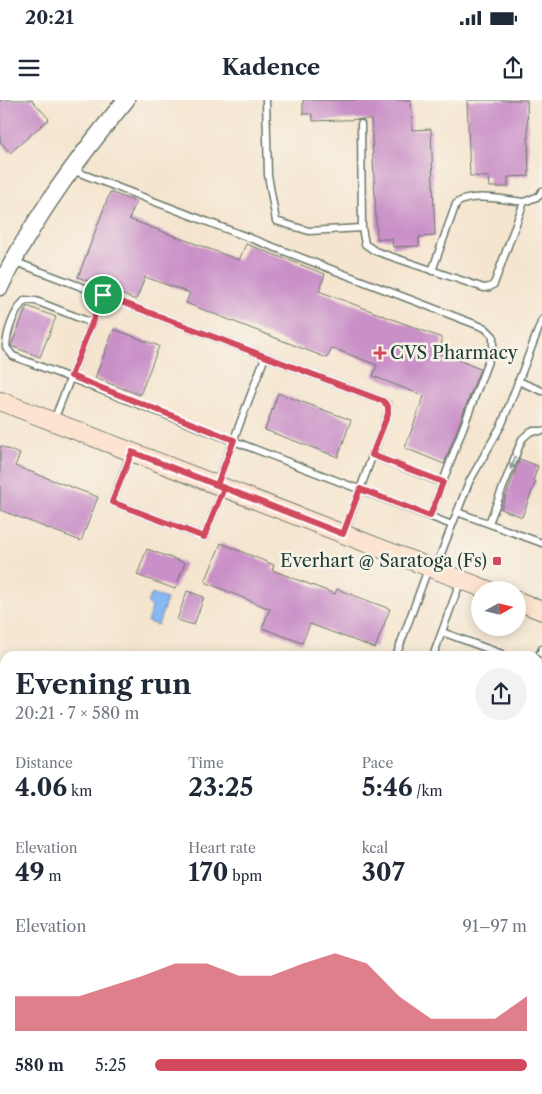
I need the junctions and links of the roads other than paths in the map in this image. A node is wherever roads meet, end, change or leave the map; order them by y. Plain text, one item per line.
1 (126, 100) edge
2 (266, 100) edge
3 (361, 124) dead end
4 (71, 169) junction
5 (542, 191) edge
6 (524, 202) junction
7 (362, 228) junction
8 (12, 261) junction
9 (432, 270) junction
10 (0, 286) edge
11 (103, 295) junction
12 (542, 320) edge
13 (92, 323) junction
14 (265, 357) junction
15 (71, 376) junction
16 (518, 381) junction
17 (542, 390) edge
18 (0, 401) edge
19 (53, 421) junction
20 (542, 431) edge
21 (234, 440) junction
22 (132, 452) junction
23 (372, 455) junction
24 (443, 482) junction
25 (220, 486) junction
26 (360, 489) junction
27 (457, 512) junction
28 (430, 516) junction
29 (489, 523) junction
30 (452, 525) junction
31 (343, 534) junction
32 (542, 543) edge
33 (432, 569) junction
34 (461, 580) junction
35 (471, 584) edge
36 (526, 604) edge
37 (542, 611) edge
38 (442, 632) junction
39 (398, 651) edge
40 (435, 651) edge
41 (494, 651) edge

1 - 4 street
2 - 7 lane
3 - 7 lane
4 - 8 street
4 - 24 lane
5 - 6 lane
6 - 9 lane
6 - 9 lane
7 - 9 lane
8 - 10 street
8 - 11 lane
11 - 13 lane
11 - 14 lane
12 - 16 lane
13 - 15 lane
13 - 15 lane
14 - 21 lane
14 - 23 lane
15 - 19 lane
15 - 21 lane
16 - 17 lane
16 - 27 lane
18 - 19 main road
19 - 22 main road
20 -> 29 lane
21 - 25 lane
21 - 26 lane
22 - 25 main road
22 - 25 lane
23 - 24 lane
23 - 26 lane
24 - 28 lane
25 - 31 main road
26 - 28 lane
26 - 31 lane
27 - 29 lane
27 - 30 lane
28 - 30 lane
29 - 32 lane
30 - 33 lane
31 - 33 main road
33 - 34 main road
33 - 39 lane
34 - 35 main road
34 - 38 lane
36 - 37 main road
38 - 40 lane
38 - 41 lane

